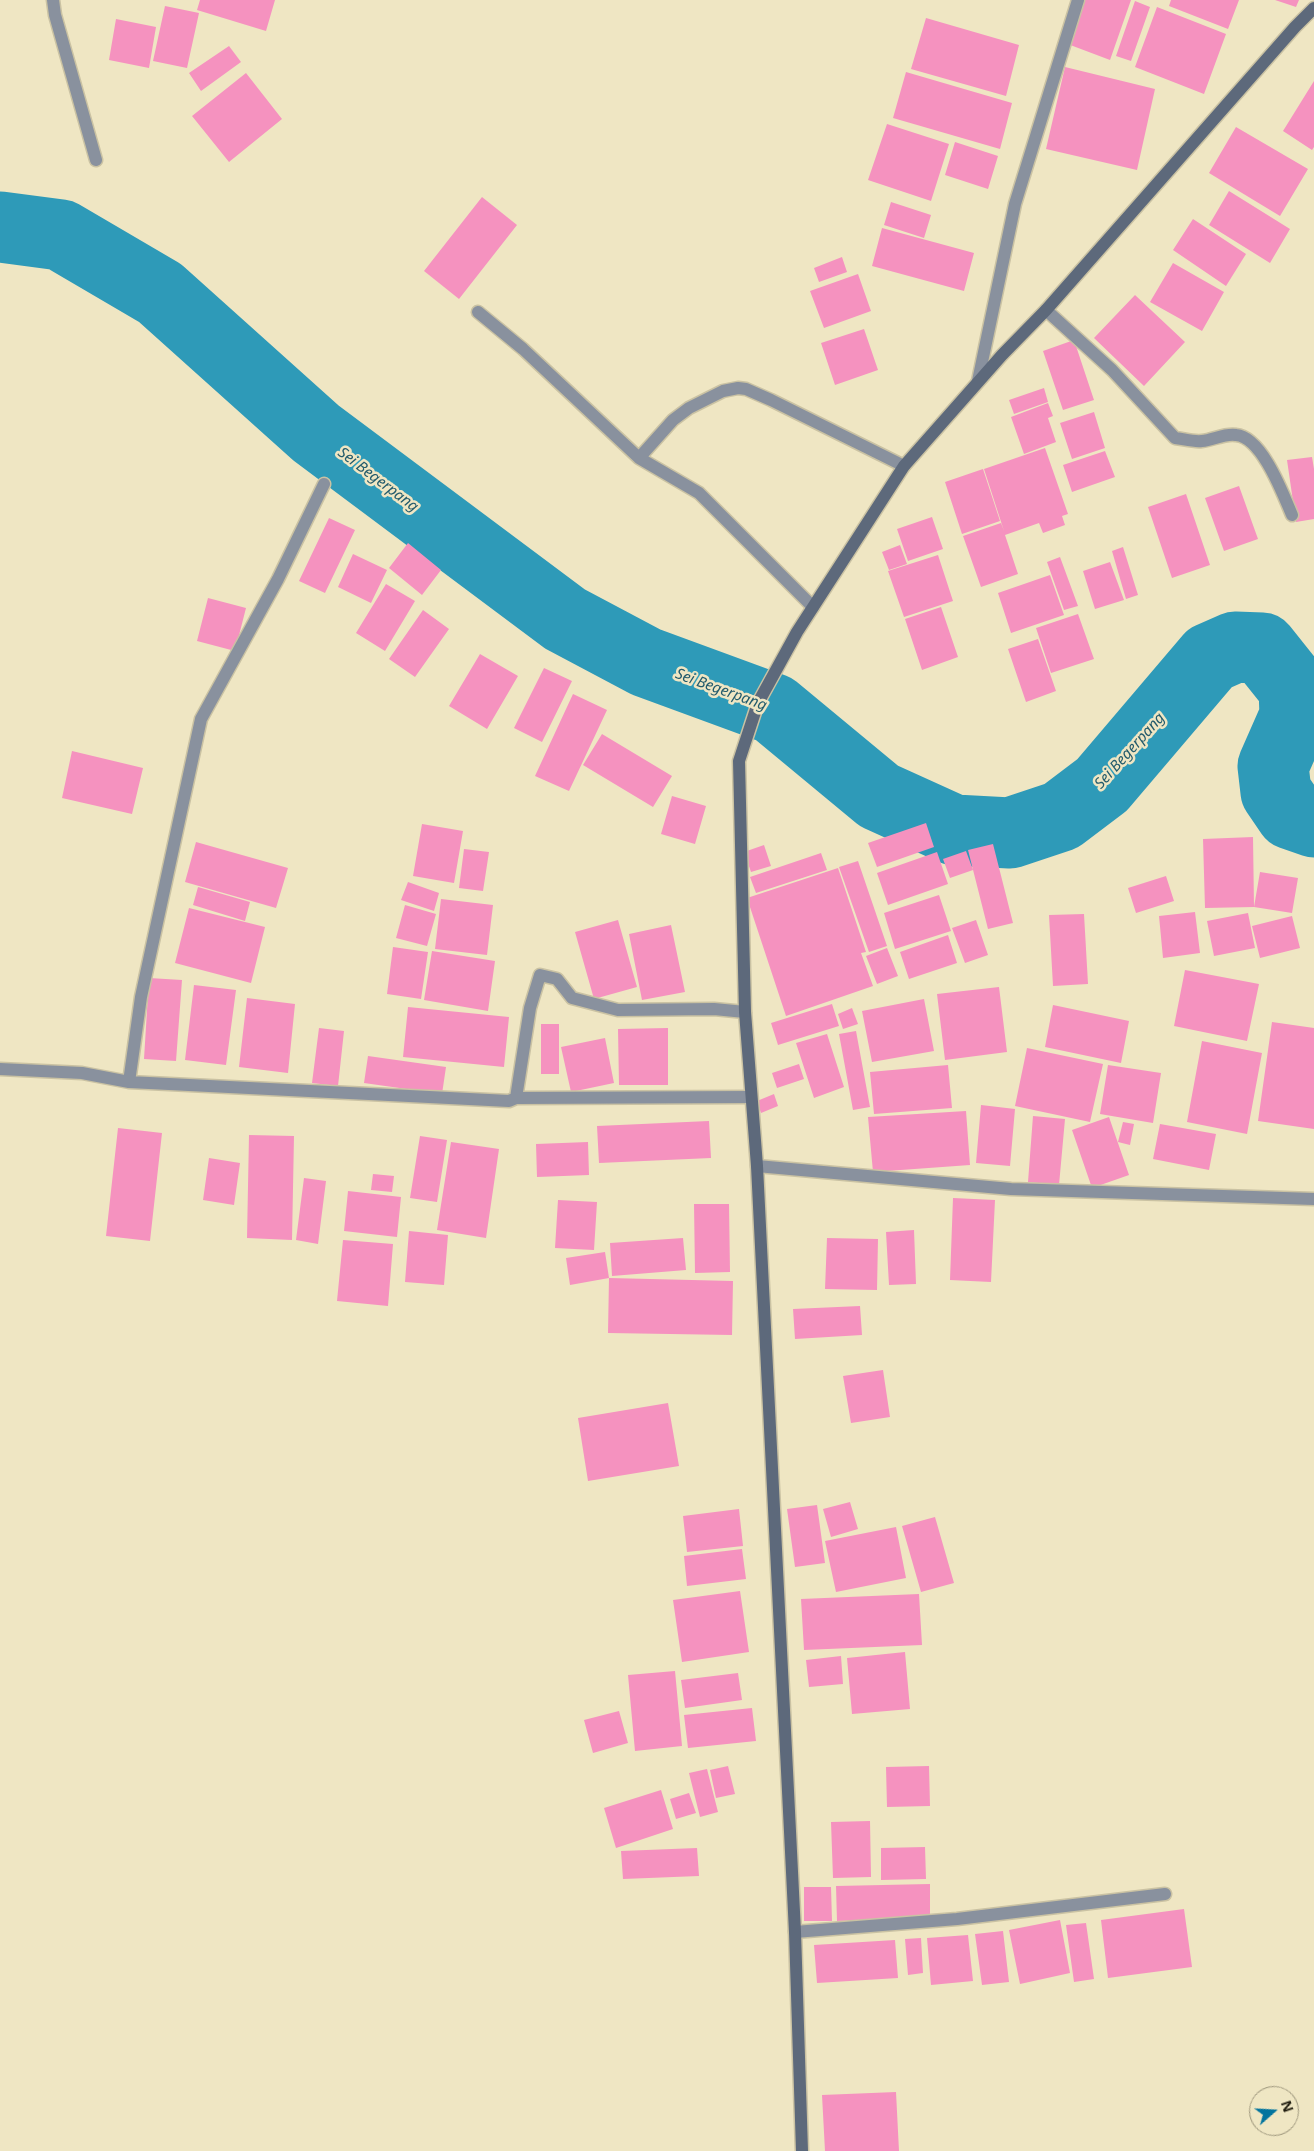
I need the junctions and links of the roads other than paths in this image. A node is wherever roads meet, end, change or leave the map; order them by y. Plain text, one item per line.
1 (53, 0) edge
2 (1078, 0) edge
3 (1314, 8) edge
4 (96, 160) dead end
5 (1046, 310) junction
6 (478, 312) dead end
7 (978, 382) junction
8 (639, 458) junction
9 (904, 466) junction
10 (324, 484) dead end
11 (1292, 515) dead end
12 (813, 607) junction
13 (745, 1012) junction
14 (0, 1069) edge
15 (129, 1082) junction
16 (516, 1098) junction
17 (751, 1098) junction
18 (757, 1166) junction
19 (1314, 1199) edge
20 (1165, 1894) dead end
21 (795, 1932) junction
22 (802, 2151) edge

1 - 4 street
2 - 7 street
3 - 5 street
5 - 7 street
5 - 11 street
6 - 8 street
7 - 9 street
8 - 9 street
8 - 12 street
9 - 12 street
10 - 15 street
12 - 13 street
13 - 16 street
13 - 17 street
14 - 15 street
15 - 16 street
16 - 17 street
17 - 18 street
18 - 19 street
18 - 21 street
20 - 21 street
21 - 22 street

